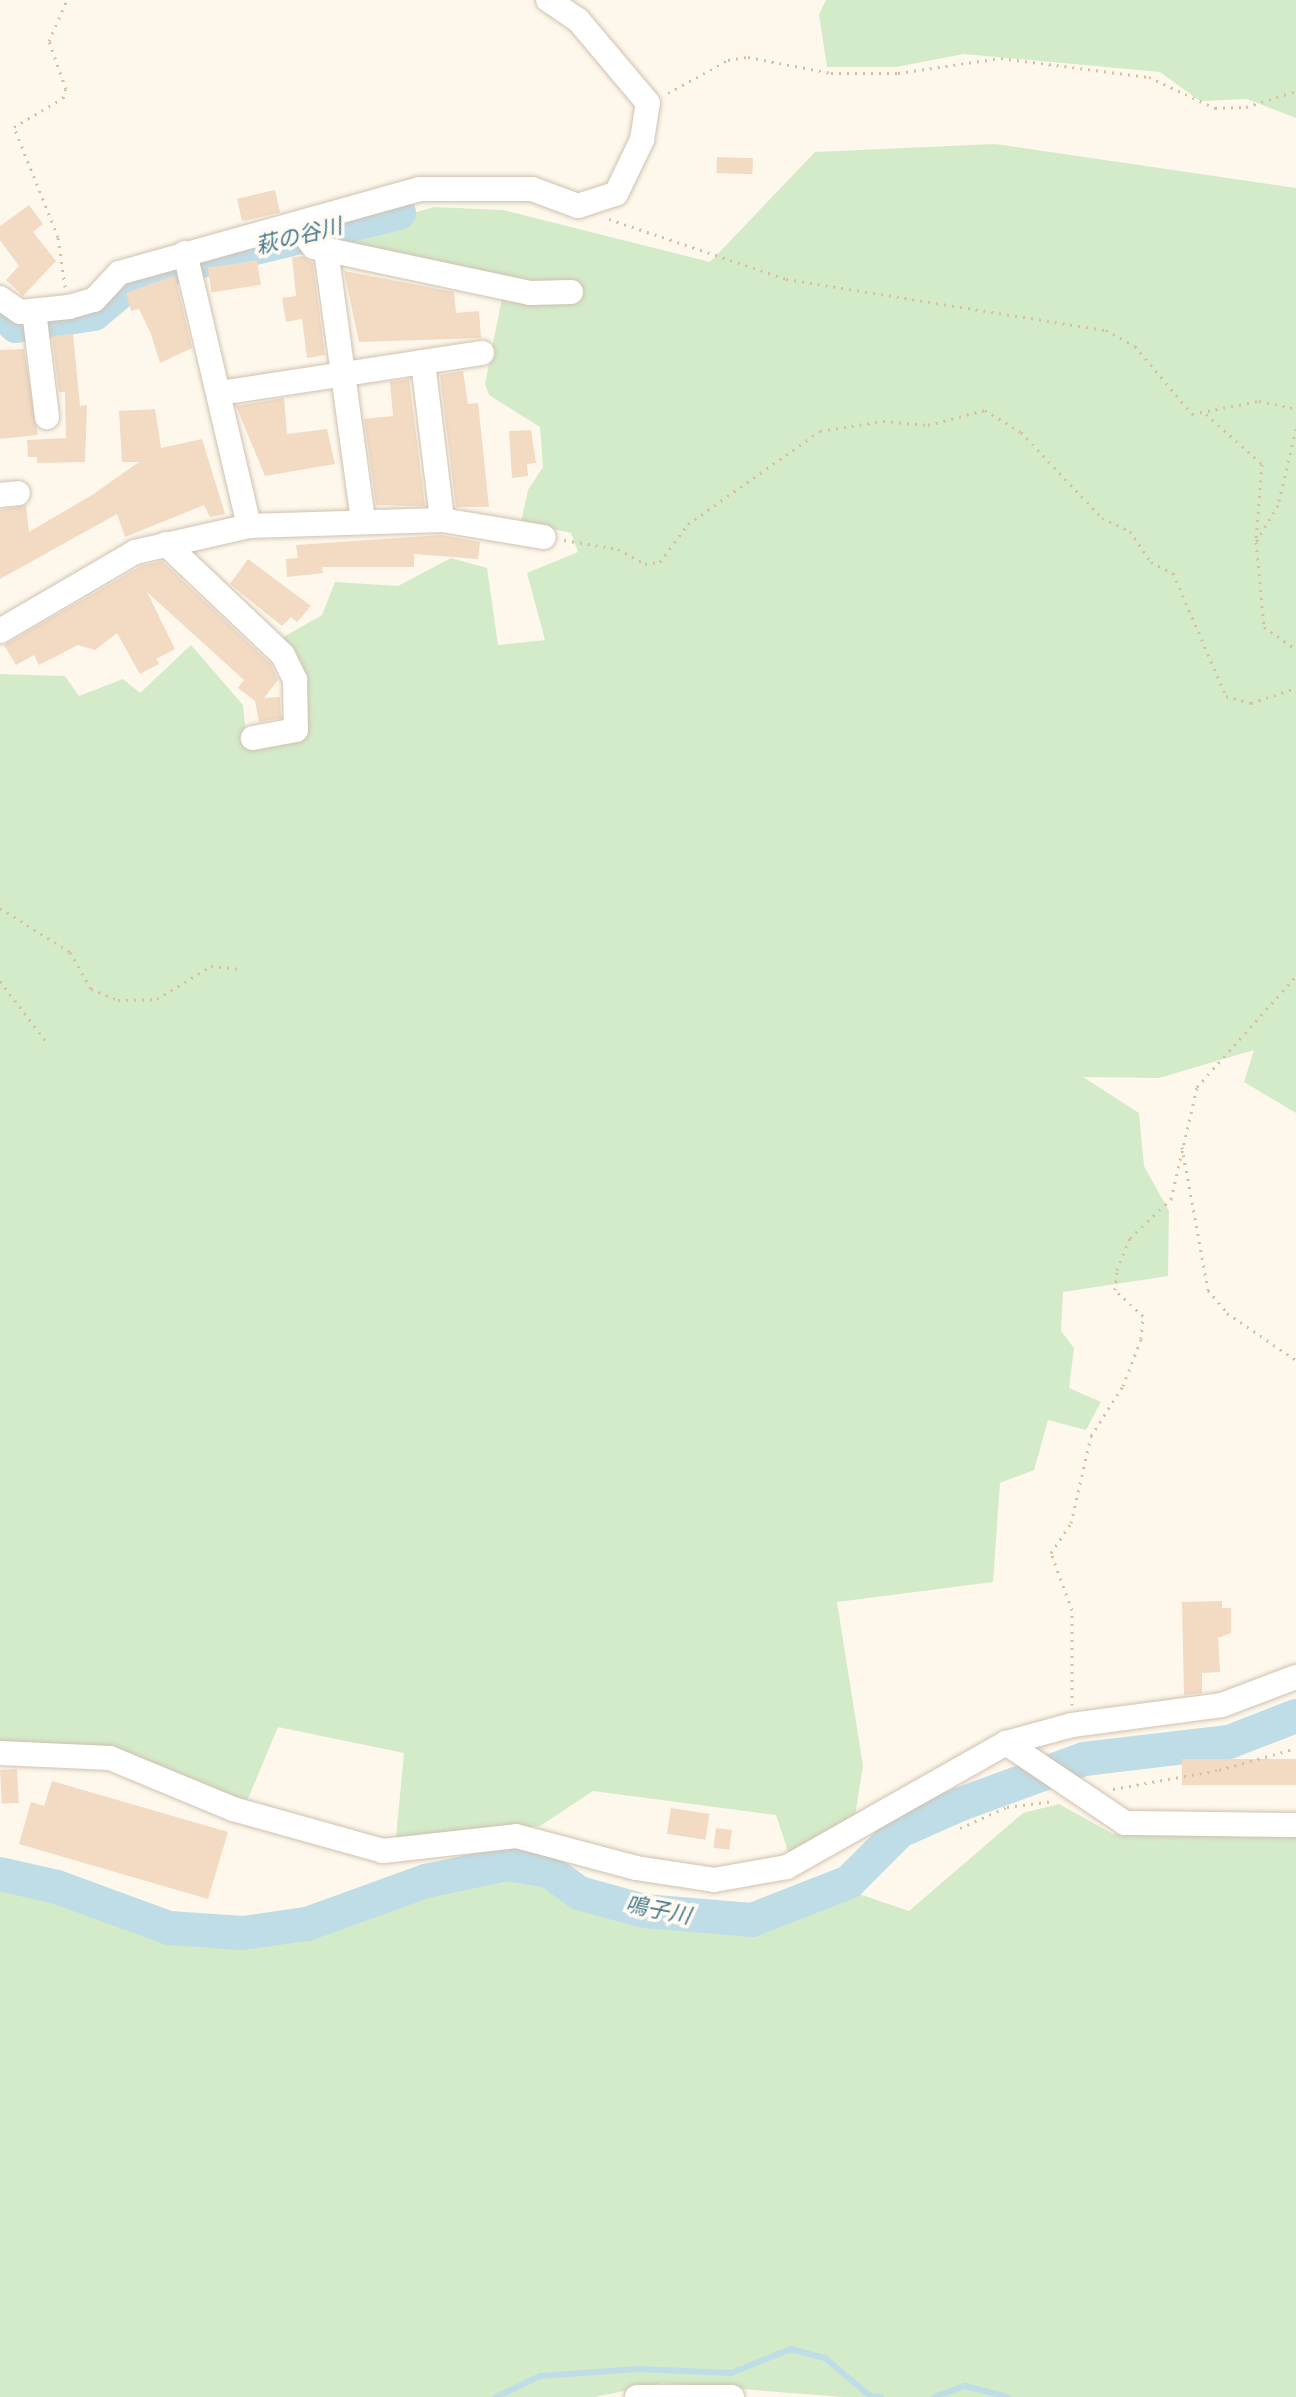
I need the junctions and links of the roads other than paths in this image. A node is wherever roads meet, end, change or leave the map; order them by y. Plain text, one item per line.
1 (548, 0) edge
2 (309, 237) junction
3 (185, 253) junction
4 (571, 292) dead end
5 (0, 298) edge
6 (35, 319) junction
7 (482, 353) dead end
8 (423, 362) junction
9 (344, 373) junction
10 (220, 393) junction
11 (47, 417) dead end
12 (442, 520) junction
13 (363, 521) junction
14 (249, 526) junction
15 (544, 537) road end
16 (166, 544) junction
17 (0, 631) edge
18 (253, 738) dead end
19 (1296, 1677) edge
20 (1006, 1743) junction
21 (0, 1753) edge
22 (1296, 1825) edge
23 (637, 2397) edge
24 (732, 2397) edge

1 - 2 street
2 - 3 street
2 - 4 street
2 - 9 street
3 - 6 street
3 - 10 street
5 - 6 street
6 - 11 street
7 - 8 street
8 - 9 street
8 - 12 street
9 - 10 street
9 - 13 street
10 - 14 street
12 - 13 street
12 - 15 street
13 - 14 street
14 - 16 street
16 - 17 street
16 - 18 street
19 - 20 street
20 - 21 street
20 - 22 street
23 - 24 street

